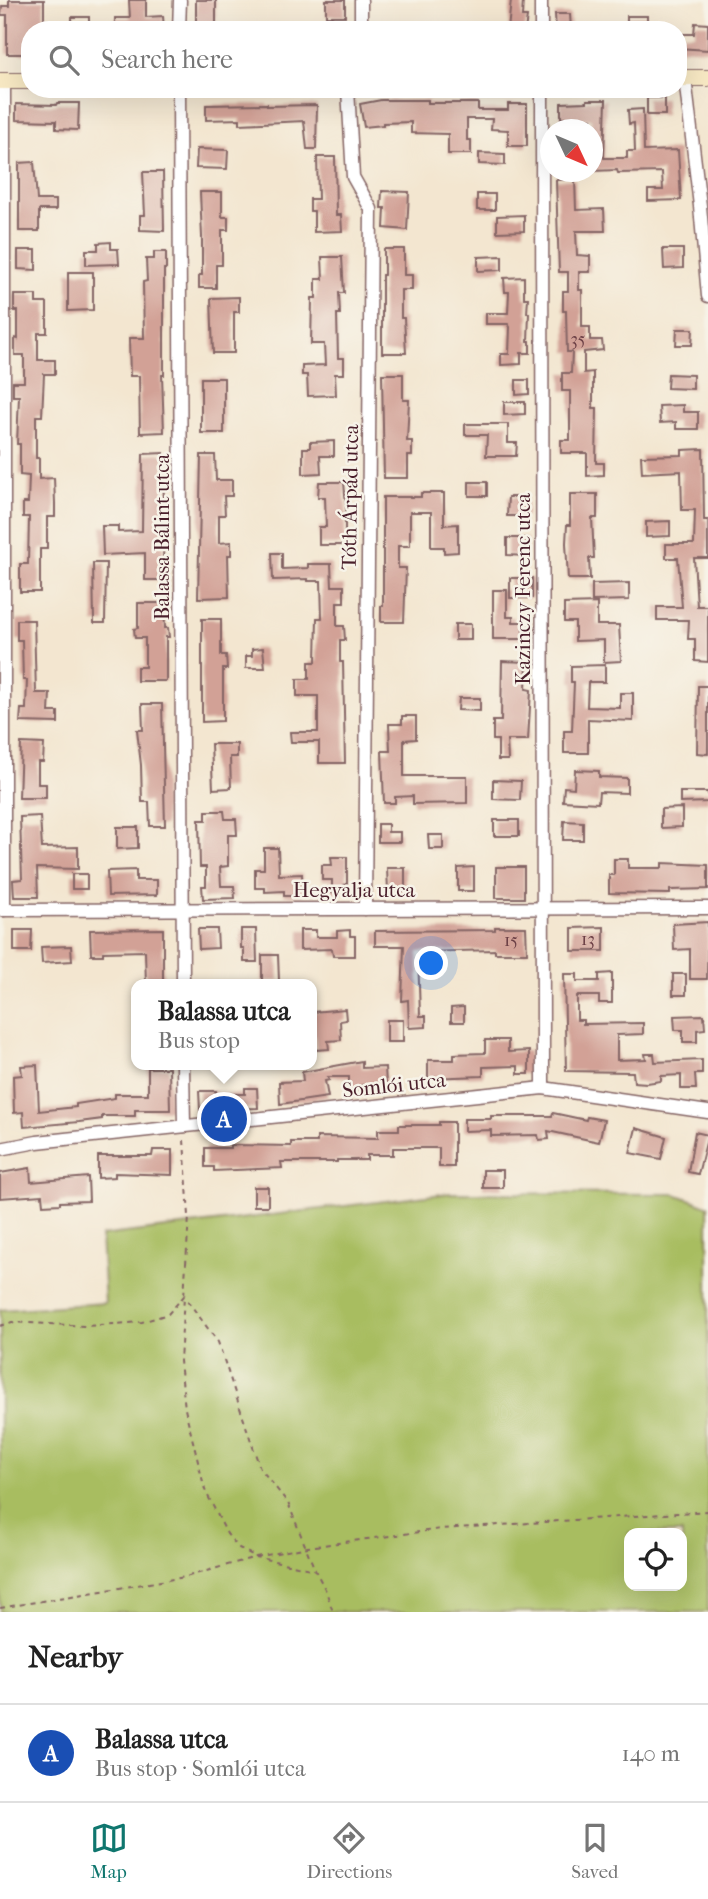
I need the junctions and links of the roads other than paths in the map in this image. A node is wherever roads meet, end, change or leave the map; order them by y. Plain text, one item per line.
1 (180, 0) edge
2 (361, 0) edge
3 (541, 0) edge
4 (179, 21) edge
5 (362, 21) edge
6 (541, 21) edge
7 (687, 78) edge
8 (708, 78) edge
9 (2, 81) edge
10 (21, 81) edge
11 (179, 98) edge
12 (349, 98) edge
13 (542, 98) edge
14 (685, 98) edge
15 (708, 296) edge
16 (183, 908) junction
17 (542, 908) junction
18 (708, 908) edge
19 (365, 909) junction
20 (2, 910) edge
21 (183, 979) edge
22 (183, 1070) edge
23 (542, 1088) junction
24 (708, 1112) edge
25 (184, 1126) junction
26 (0, 1149) edge

1 - 4 street
2 - 5 street
3 - 6 street
7 - 8 street
9 - 10 street
9 - 20 street
11 - 16 street, Balassa Bálint utca
12 - 19 street, Tóth Árpád utca
13 - 17 street, Kazinczy Ferenc utca
14 - 15 street
16 - 19 street, Hegyalja utca
16 - 20 street, Hegyalja utca
16 - 21 street, Balassa Bálint utca
17 - 18 street, Hegyalja utca
17 - 19 street, Hegyalja utca
17 - 23 street, Kazinczy Ferenc utca
22 - 25 street
23 - 24 street, Somlói utca
23 - 25 street, Somlói utca
25 - 26 street, Somlói utca

